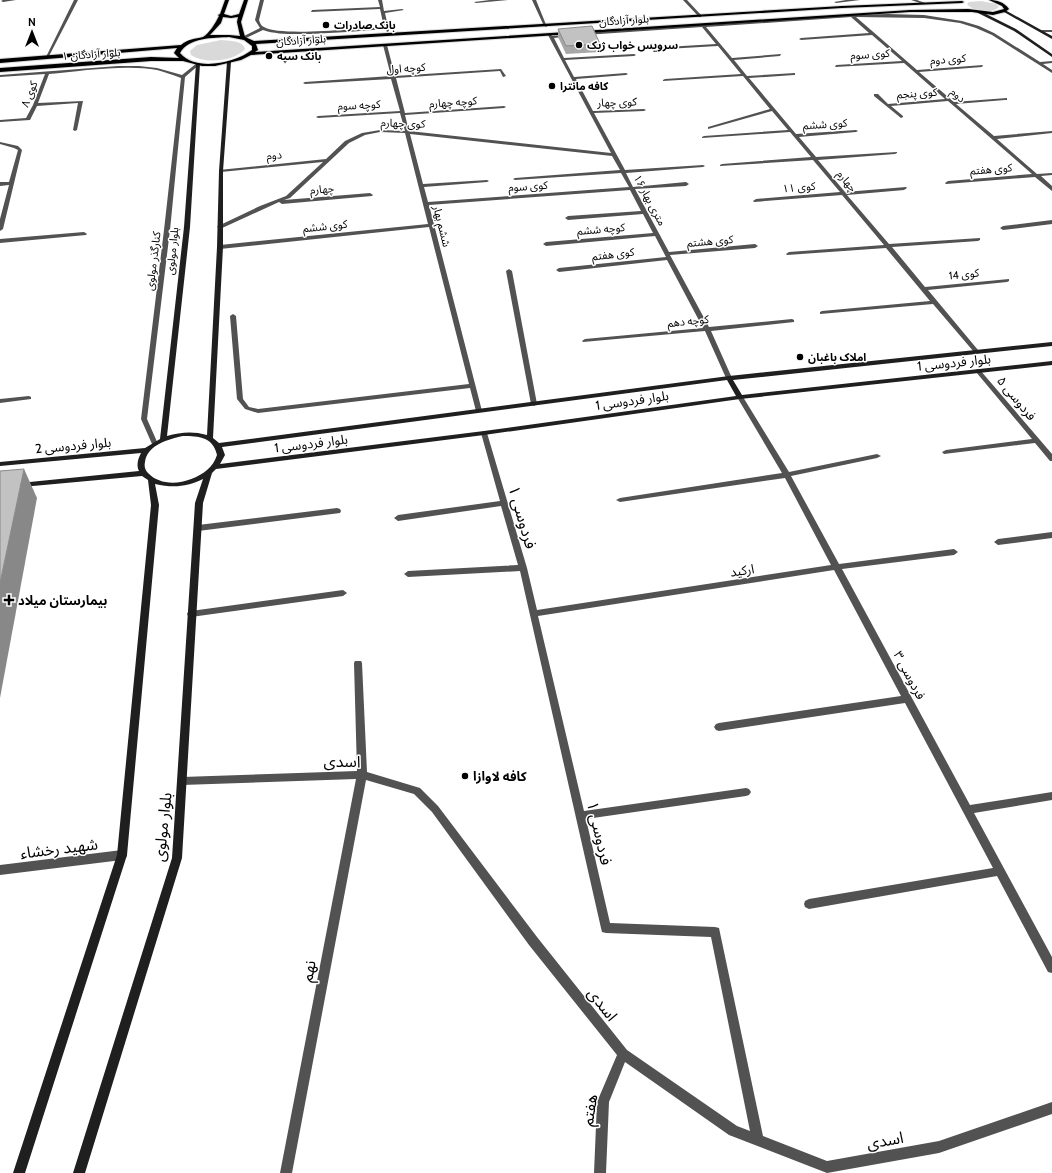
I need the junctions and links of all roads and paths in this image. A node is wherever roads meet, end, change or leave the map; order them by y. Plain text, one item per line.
1 (14, 0) edge
2 (76, 0) edge
3 (227, 0) edge
4 (246, 0) edge
5 (262, 0) edge
6 (380, 0) edge
7 (506, 0) edge
8 (534, 0) edge
9 (685, 0) edge
10 (858, 0) edge
11 (913, 0) edge
12 (991, 0) edge
13 (3, 1) edge
14 (834, 1) edge
15 (964, 1) edge
16 (1001, 1) edge
17 (476, 2) dead end
18 (923, 3) junction
19 (904, 4) junction
20 (842, 7) junction
21 (382, 10) junction
22 (402, 10) dead end
23 (312, 11) dead end
24 (910, 11) junction
25 (973, 11) junction
26 (1005, 11) junction
27 (979, 12) junction
28 (220, 15) junction
29 (241, 15) junction
30 (700, 16) junction
31 (852, 16) junction
32 (546, 26) junction
33 (703, 26) junction
34 (386, 28) junction
35 (1035, 28) junction
36 (262, 29) junction
37 (1015, 30) junction
38 (1052, 30) edge
39 (1042, 31) junction
40 (873, 34) junction
41 (388, 36) junction
42 (550, 36) junction
43 (205, 38) junction
44 (243, 38) junction
45 (800, 38) dead end
46 (1052, 38) edge
47 (325, 40) junction
48 (254, 43) junction
49 (385, 45) junction
50 (719, 45) junction
51 (182, 46) junction
52 (326, 49) junction
53 (649, 49) dead end
54 (108, 53) junction
55 (252, 54) junction
56 (634, 55) dead end
57 (780, 55) dead end
58 (1052, 56) edge
59 (46, 58) junction
60 (151, 59) junction
61 (562, 59) junction
62 (730, 59) junction
63 (183, 60) junction
64 (0, 61) edge
65 (229, 62) junction
66 (905, 62) junction
67 (1052, 62) edge
68 (104, 63) junction
69 (1039, 63) junction
70 (198, 64) junction
71 (836, 66) dead end
72 (982, 66) dead end
73 (118, 67) junction
74 (0, 70) edge
75 (915, 71) junction
76 (1052, 72) edge
77 (47, 73) junction
78 (626, 74) dead end
79 (794, 74) dead end
80 (0, 76) edge
81 (504, 76) dead end
82 (745, 76) junction
83 (182, 77) junction
84 (393, 78) junction
85 (572, 78) junction
86 (665, 80) dead end
87 (305, 83) dead end
88 (876, 95) dead end
89 (1005, 99) dead end
90 (950, 101) junction
91 (35, 105) junction
92 (887, 105) junction
93 (504, 107) dead end
94 (773, 109) junction
95 (644, 110) dead end
96 (591, 112) junction
97 (402, 113) junction
98 (318, 117) dead end
99 (901, 117) dead end
100 (0, 121) edge
101 (710, 128) dead end
102 (75, 130) dead end
103 (791, 130) junction
104 (856, 131) dead end
105 (407, 132) junction
106 (1052, 132) edge
107 (795, 136) junction
108 (704, 137) dead end
109 (992, 138) junction
110 (0, 143) edge
111 (895, 152) dead end
112 (614, 155) junction
113 (814, 158) junction
114 (328, 160) junction
115 (722, 165) dead end
116 (703, 166) dead end
117 (221, 171) junction
118 (624, 172) junction
119 (1052, 174) edge
120 (1035, 175) junction
121 (515, 179) dead end
122 (487, 181) dead end
123 (12, 183) junction
124 (948, 183) dead end
125 (0, 184) edge
126 (686, 184) dead end
127 (421, 186) junction
128 (632, 188) junction
129 (904, 188) dead end
130 (1052, 190) edge
131 (843, 193) junction
132 (370, 195) dead end
133 (756, 201) dead end
134 (275, 203) junction
135 (426, 204) junction
136 (645, 212) junction
137 (568, 218) dead end
138 (1052, 222) edge
139 (431, 225) junction
140 (220, 227) junction
141 (1003, 228) dead end
142 (0, 229) edge
143 (84, 234) dead end
144 (657, 234) junction
145 (978, 239) dead end
146 (0, 241) edge
147 (546, 244) dead end
148 (755, 246) dead end
149 (888, 246) junction
150 (220, 248) junction
151 (789, 254) dead end
152 (668, 256) junction
153 (560, 270) dead end
154 (509, 271) dead end
155 (1007, 280) dead end
156 (924, 289) junction
157 (934, 302) junction
158 (822, 312) dead end
159 (234, 316) dead end
160 (792, 321) dead end
161 (707, 329) junction
162 (586, 341) dead end
163 (1052, 344) edge
164 (976, 351) junction
165 (1052, 363) edge
166 (978, 371) junction
167 (729, 378) junction
168 (472, 386) junction
169 (740, 397) junction
170 (30, 398) dead end
171 (0, 401) edge
172 (534, 404) junction
173 (479, 411) junction
174 (484, 433) junction
175 (210, 438) junction
176 (163, 440) junction
177 (1037, 441) junction
178 (155, 444) junction
179 (218, 445) junction
180 (148, 450) junction
181 (946, 452) dead end
182 (877, 456) dead end
183 (1052, 460) edge
184 (0, 464) edge
185 (212, 470) junction
186 (787, 475) junction
187 (147, 476) junction
188 (0, 487) edge
189 (620, 500) dead end
190 (503, 504) junction
191 (337, 511) dead end
192 (398, 518) dead end
193 (198, 528) junction
194 (1052, 535) edge
195 (998, 542) dead end
196 (954, 552) dead end
197 (837, 567) junction
198 (523, 568) junction
199 (408, 574) dead end
200 (343, 593) dead end
201 (191, 614) junction
202 (534, 614) junction
203 (358, 663) dead end
204 (908, 699) junction
205 (719, 726) dead end
206 (362, 775) junction
207 (182, 781) junction
208 (746, 792) dead end
209 (1052, 796) edge
210 (967, 810) junction
211 (580, 816) junction
212 (122, 855) junction
213 (0, 870) edge
214 (1000, 871) junction
215 (809, 904) dead end
216 (1052, 968) edge
217 (623, 1054) junction
218 (1052, 1108) edge
219 (758, 1141) junction
220 (19, 1173) edge
221 (79, 1173) edge
222 (286, 1173) edge
223 (600, 1173) edge

1 - 13 street
2 - 59 street
3 - 28 main road
4 - 29 main road
5 - 36 street
6 - 21 street
7 - 17 street
8 - 32 street
9 - 30 street
10 - 14 street
11 - 18 street
12 - 16 main road
14 - 20 street
15 - 18 main road, بلوار آزادگان
15 - 25 main road
16 - 26 main road
18 - 19 main road, بلوار آزادگان
19 - 20 main road, بلوار آزادگان
19 - 24 main road
20 - 30 main road, بلوار آزادگان
21 - 22 street
21 - 23 street
21 - 34 street
24 - 25 main road, بلوار آزادگان
24 - 31 main road, بلوار آزادگان
25 - 27 main road, بلوار آزادگان
26 - 27 main road, بلوار آزادگان
26 - 35 main road
27 - 37 main road
28 - 29 main road
28 - 43 main road
29 - 44 main road
30 - 32 main road, بلوار آزادگان
31 - 33 main road, بلوار آزادگان
31 - 40 street, دوم
31 - 69 street
32 - 41 main road, بلوار آزادگان
33 - 42 main road, بلوار آزادگان
33 - 50 street, چهارم
34 - 36 street
34 - 41 street
35 - 37 main road
35 - 39 main road
36 - 44 street
37 - 58 main road
38 - 39 street
39 - 46 main road
40 - 45 street
40 - 66 street, دوم
41 - 47 main road, بلوار آزادگان
42 - 49 main road, بلوار آزادگان
42 - 61 street, ۱۶ متری بهار
43 - 44 main road, بلوار آزادگان ۱
43 - 51 main road, بلوار آزادگان ۱
44 - 48 main road, بلوار آزادگان ۱
47 - 48 main road, بلوار آزادگان
47 - 52 main road
48 - 55 main road
49 - 52 main road, بلوار آزادگان
49 - 84 street, ششم بهار
50 - 53 street
50 - 62 street, چهارم
51 - 54 main road, بلوار آزادگان ۱
51 - 63 main road
52 - 55 main road, بلوار آزادگان
54 - 59 main road, بلوار آزادگان ۱
54 - 68 main road
55 - 65 main road, بلوار آزادگان
56 - 61 street
57 - 62 street
59 - 64 main road, بلوار آزادگان ۱
60 - 63 main road, بلوار آزادگان ۱
60 - 68 main road, بلوار آزادگان ۱
60 - 73 street
61 - 85 street, ۱۶ متری بهار
62 - 82 street, چهارم
63 - 70 main road, بلوار آزادگان ۱
65 - 70 main road, بلوار آزادگان ۱
65 - 117 main road
66 - 71 street, کوی سوم
66 - 75 street, دوم
67 - 69 street
68 - 74 main road, بلوار آزادگان ۱
69 - 76 street
70 - 83 street
70 - 176 main road, بلوار مولوی
72 - 75 street, کوی دوم
73 - 77 street
73 - 83 street
75 - 90 street, دوم
77 - 80 street
77 - 91 street, کوی ۸
78 - 85 street
79 - 82 street
81 - 84 street, کوچه اول
82 - 86 street
82 - 94 street, چهارم
83 - 178 street, کنارگذر مولوی
84 - 87 street, کوچه اول
84 - 97 street, ششم بهار
85 - 96 street, ۱۶ متری بهار
88 - 92 street
89 - 90 street
90 - 92 street, کوی پنجم
90 - 109 street, دوم
91 - 100 street, کوی ۸
91 - 102 street
92 - 99 street
93 - 97 street, کوچه چهارم
94 - 101 street
94 - 103 street, چهارم
95 - 96 street, کوی چهار
96 - 112 street, ۱۶ متری بهار
97 - 98 street, کوچه سوم
97 - 105 street, ششم بهار
103 - 107 street, چهارم
103 - 108 street
104 - 107 street, کوی ششم
105 - 112 street, کوی چهارم
105 - 114 street, کوی چهارم
105 - 127 street, ششم بهار
106 - 109 street
107 - 113 street, چهارم
109 - 120 street, دوم
110 - 123 street
111 - 113 street
112 - 118 street, ۱۶ متری بهار
113 - 115 street
113 - 131 street, چهارم
114 - 117 street, دوم
114 - 134 street, کوی چهارم
116 - 118 street
117 - 140 main road
118 - 121 street
118 - 128 street, ۱۶ متری بهار
119 - 120 street
120 - 124 street, کوی هفتم
120 - 130 street, دوم
122 - 127 street
123 - 125 street
123 - 142 street
126 - 128 street, کوی سوم
127 - 135 street, ششم بهار
128 - 135 street, کوی سوم
128 - 136 street, ۱۶ متری بهار
129 - 131 street, کوی ۱۱
131 - 133 street, کوی ۱۱
131 - 149 street, چهارم
132 - 134 street, چهارم
134 - 140 street, کوی چهارم
135 - 139 street, ششم بهار
136 - 137 street
136 - 144 street, ۱۶ متری بهار
138 - 141 street
139 - 150 street, کوی ششم
139 - 168 street, ششم بهار
140 - 150 main road
143 - 146 street
144 - 147 street, کوچه ششم
144 - 152 street, ۱۶ متری بهار
145 - 149 street
148 - 152 street, کوی هشتم
149 - 151 street
149 - 156 street, چهارم
150 - 175 main road
152 - 153 street, کوی هفتم
152 - 161 street, ۱۶ متری بهار
154 - 172 street
155 - 156 street, کوی 14
156 - 157 street, چهارم
157 - 158 street
157 - 164 street, چهارم
159 - 168 street
160 - 161 street, کوچه دهم
161 - 162 street, کوچه دهم
161 - 167 street, ۱۶ متری بهار
163 - 164 main road, بلوار فردوسی 1
164 - 167 main road, بلوار فردوسی 1
165 - 166 main road, بلوار فردوسی 1
166 - 169 main road, بلوار فردوسی 1
166 - 177 street, فردوسی ۵
167 - 169 main road
167 - 172 main road, بلوار فردوسی 1
168 - 173 street, ششم بهار
169 - 174 main road, بلوار فردوسی 1
169 - 186 street, فردوسی ۳
170 - 171 street
172 - 173 main road, بلوار فردوسی 1
173 - 179 main road, بلوار فردوسی 1
174 - 185 main road, بلوار فردوسی 1
174 - 190 street, فردوسی ۱
175 - 176 main road
175 - 179 main road
176 - 178 main road
177 - 181 street
177 - 183 street, فردوسی ۵
178 - 180 main road
179 - 185 main road
180 - 184 main road, بلوار فردوسی 2
180 - 187 main road
182 - 186 street
185 - 187 main road
185 - 193 main road, بلوار مولوی
186 - 189 street
186 - 197 street, فردوسی ۳
187 - 188 main road
187 - 212 main road
190 - 192 street
190 - 198 street, فردوسی ۱
191 - 193 street
193 - 201 main road, بلوار مولوی
194 - 195 street
196 - 197 street, ارکید
197 - 202 street, ارکید
197 - 204 street, فردوسی ۳
198 - 199 street
198 - 202 street, فردوسی ۱
200 - 201 street
201 - 207 main road, بلوار مولوی
202 - 211 street, فردوسی ۱
203 - 206 street, نهم
204 - 205 street
204 - 210 street, فردوسی ۳
206 - 207 street, اسدی
206 - 217 street, اسدی
206 - 222 street, نهم
207 - 221 main road, بلوار مولوی
208 - 211 street
209 - 210 street
210 - 214 street, فردوسی ۳
211 - 219 street, فردوسی ۱
212 - 213 street, شهید رخشاء
212 - 220 main road
214 - 215 street
214 - 216 street, فردوسی ۳
217 - 219 street, اسدی
217 - 223 street, هفتم
218 - 219 street, اسدی

